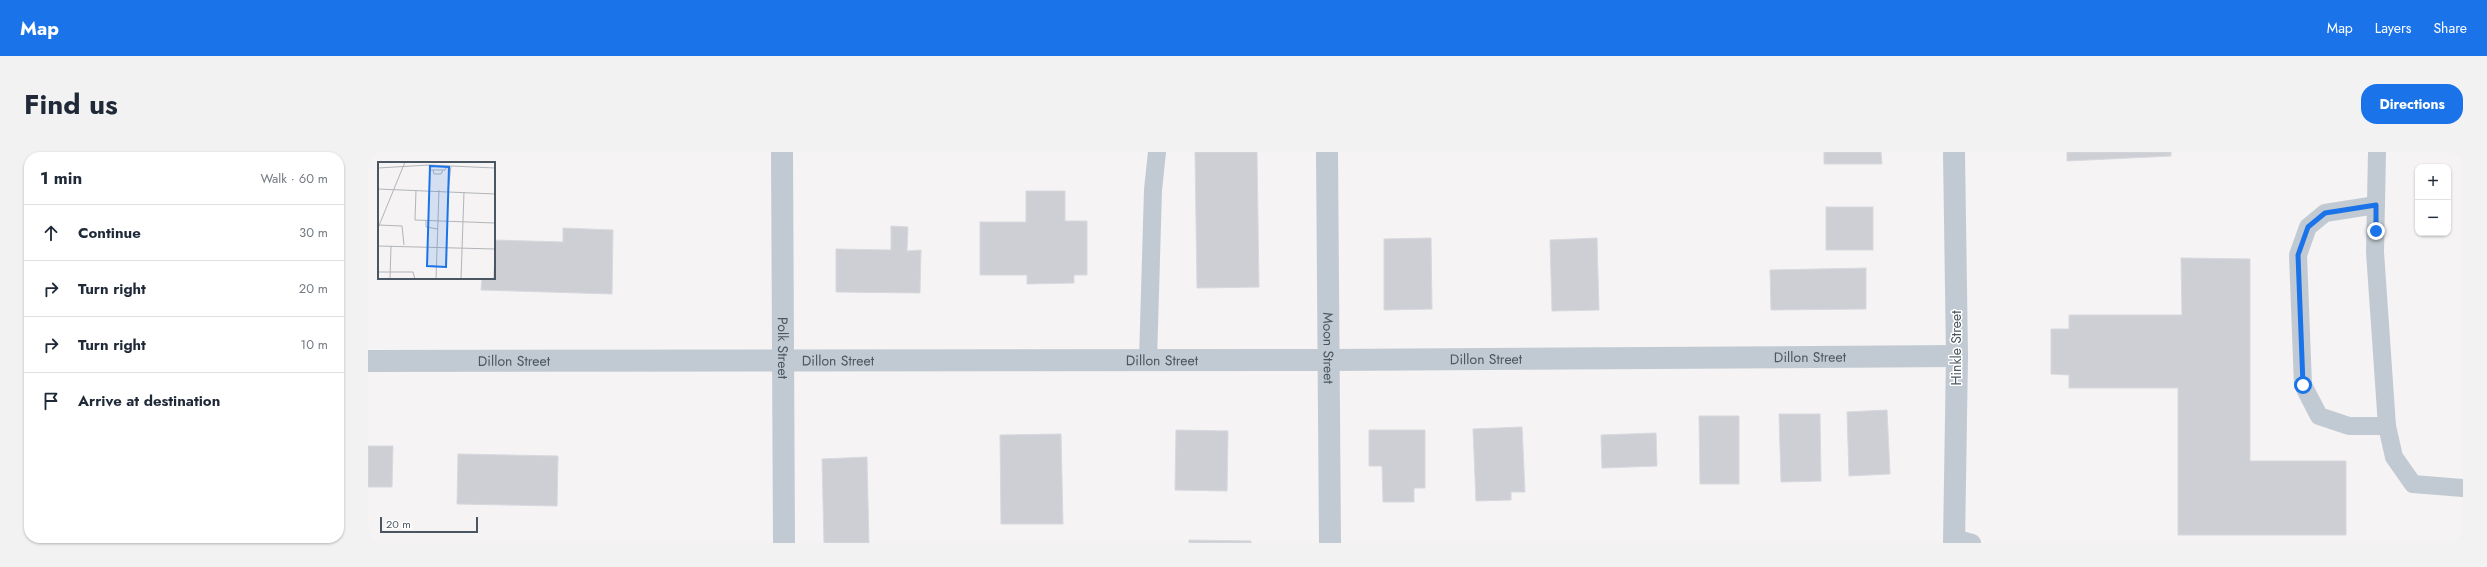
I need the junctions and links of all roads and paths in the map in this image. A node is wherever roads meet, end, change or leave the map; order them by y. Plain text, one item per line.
1 (782, 152) edge
2 (1157, 152) edge
3 (1327, 152) edge
4 (1954, 152) edge
5 (2377, 152) edge
6 (2376, 205) junction
7 (1957, 356) junction
8 (782, 360) junction
9 (1148, 360) junction
10 (1329, 360) junction
11 (368, 361) edge
12 (2387, 426) junction
13 (2463, 488) edge
14 (1960, 541) edge
15 (784, 543) edge
16 (1330, 543) edge

1 - 8 street, Polk Street
2 - 9 lane
3 - 10 street, Moon Street
4 - 7 street, Hinkle Street
5 - 6 lane
6 - 12 lane
6 - 12 lane
7 - 10 street, Dillon Street
7 - 14 street, Hinkle Street
8 - 9 street, Dillon Street
8 - 11 street, Dillon Street
8 - 15 street, Polk Street
9 - 10 street, Dillon Street
10 - 16 street, Moon Street
12 - 13 lane

